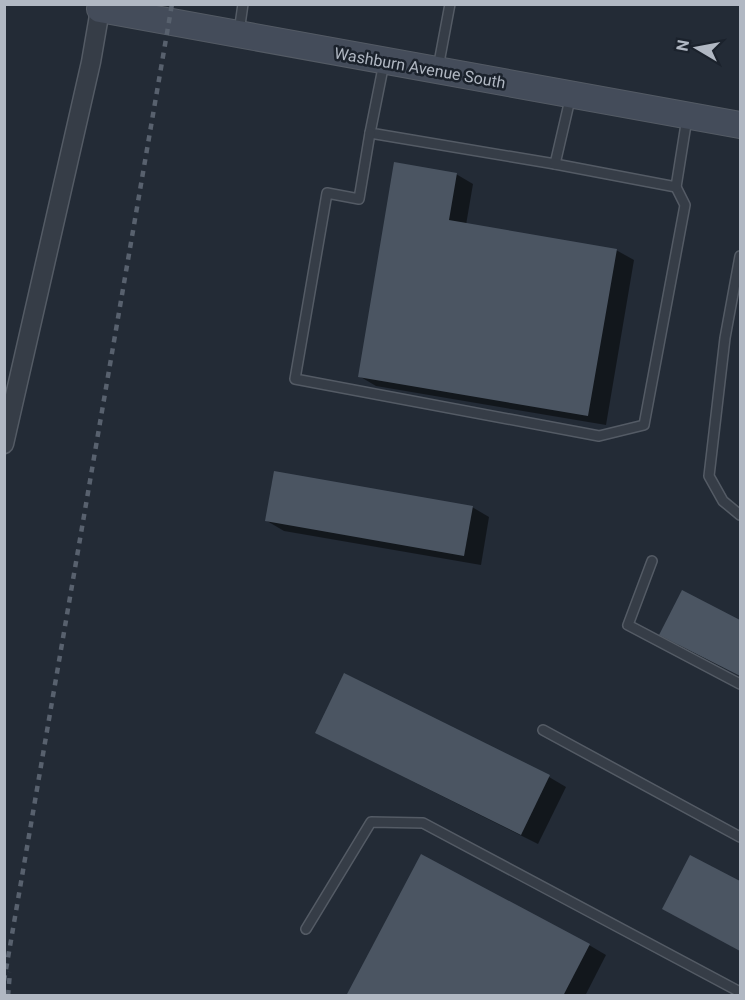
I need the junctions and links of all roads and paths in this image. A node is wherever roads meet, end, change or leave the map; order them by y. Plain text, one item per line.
1 (243, 4) edge
2 (450, 4) edge
3 (100, 7) edge
4 (238, 35) junction
5 (385, 61) junction
6 (438, 71) junction
7 (571, 95) junction
8 (687, 116) junction
9 (741, 125) edge
10 (370, 133) junction
11 (555, 164) junction
12 (676, 187) junction
13 (741, 256) edge
14 (4, 444) edge
15 (741, 515) edge
16 (652, 561) dead end
17 (741, 684) edge
18 (543, 730) dead end
19 (741, 837) edge
20 (306, 929) dead end
21 (741, 992) edge

1 - 4 lane
2 - 6 lane
3 - 4 street, Washburn Avenue South
3 - 14 street
4 - 5 street, Washburn Avenue South
5 - 6 street, Washburn Avenue South
5 - 10 lane
6 - 7 street, Washburn Avenue South
7 - 8 street, Washburn Avenue South
7 - 11 lane
8 - 9 street, Washburn Avenue South
8 - 12 lane
10 - 11 lane
10 - 12 lane
11 - 12 lane
13 - 15 lane
16 - 17 lane
18 - 19 lane
20 - 21 lane

